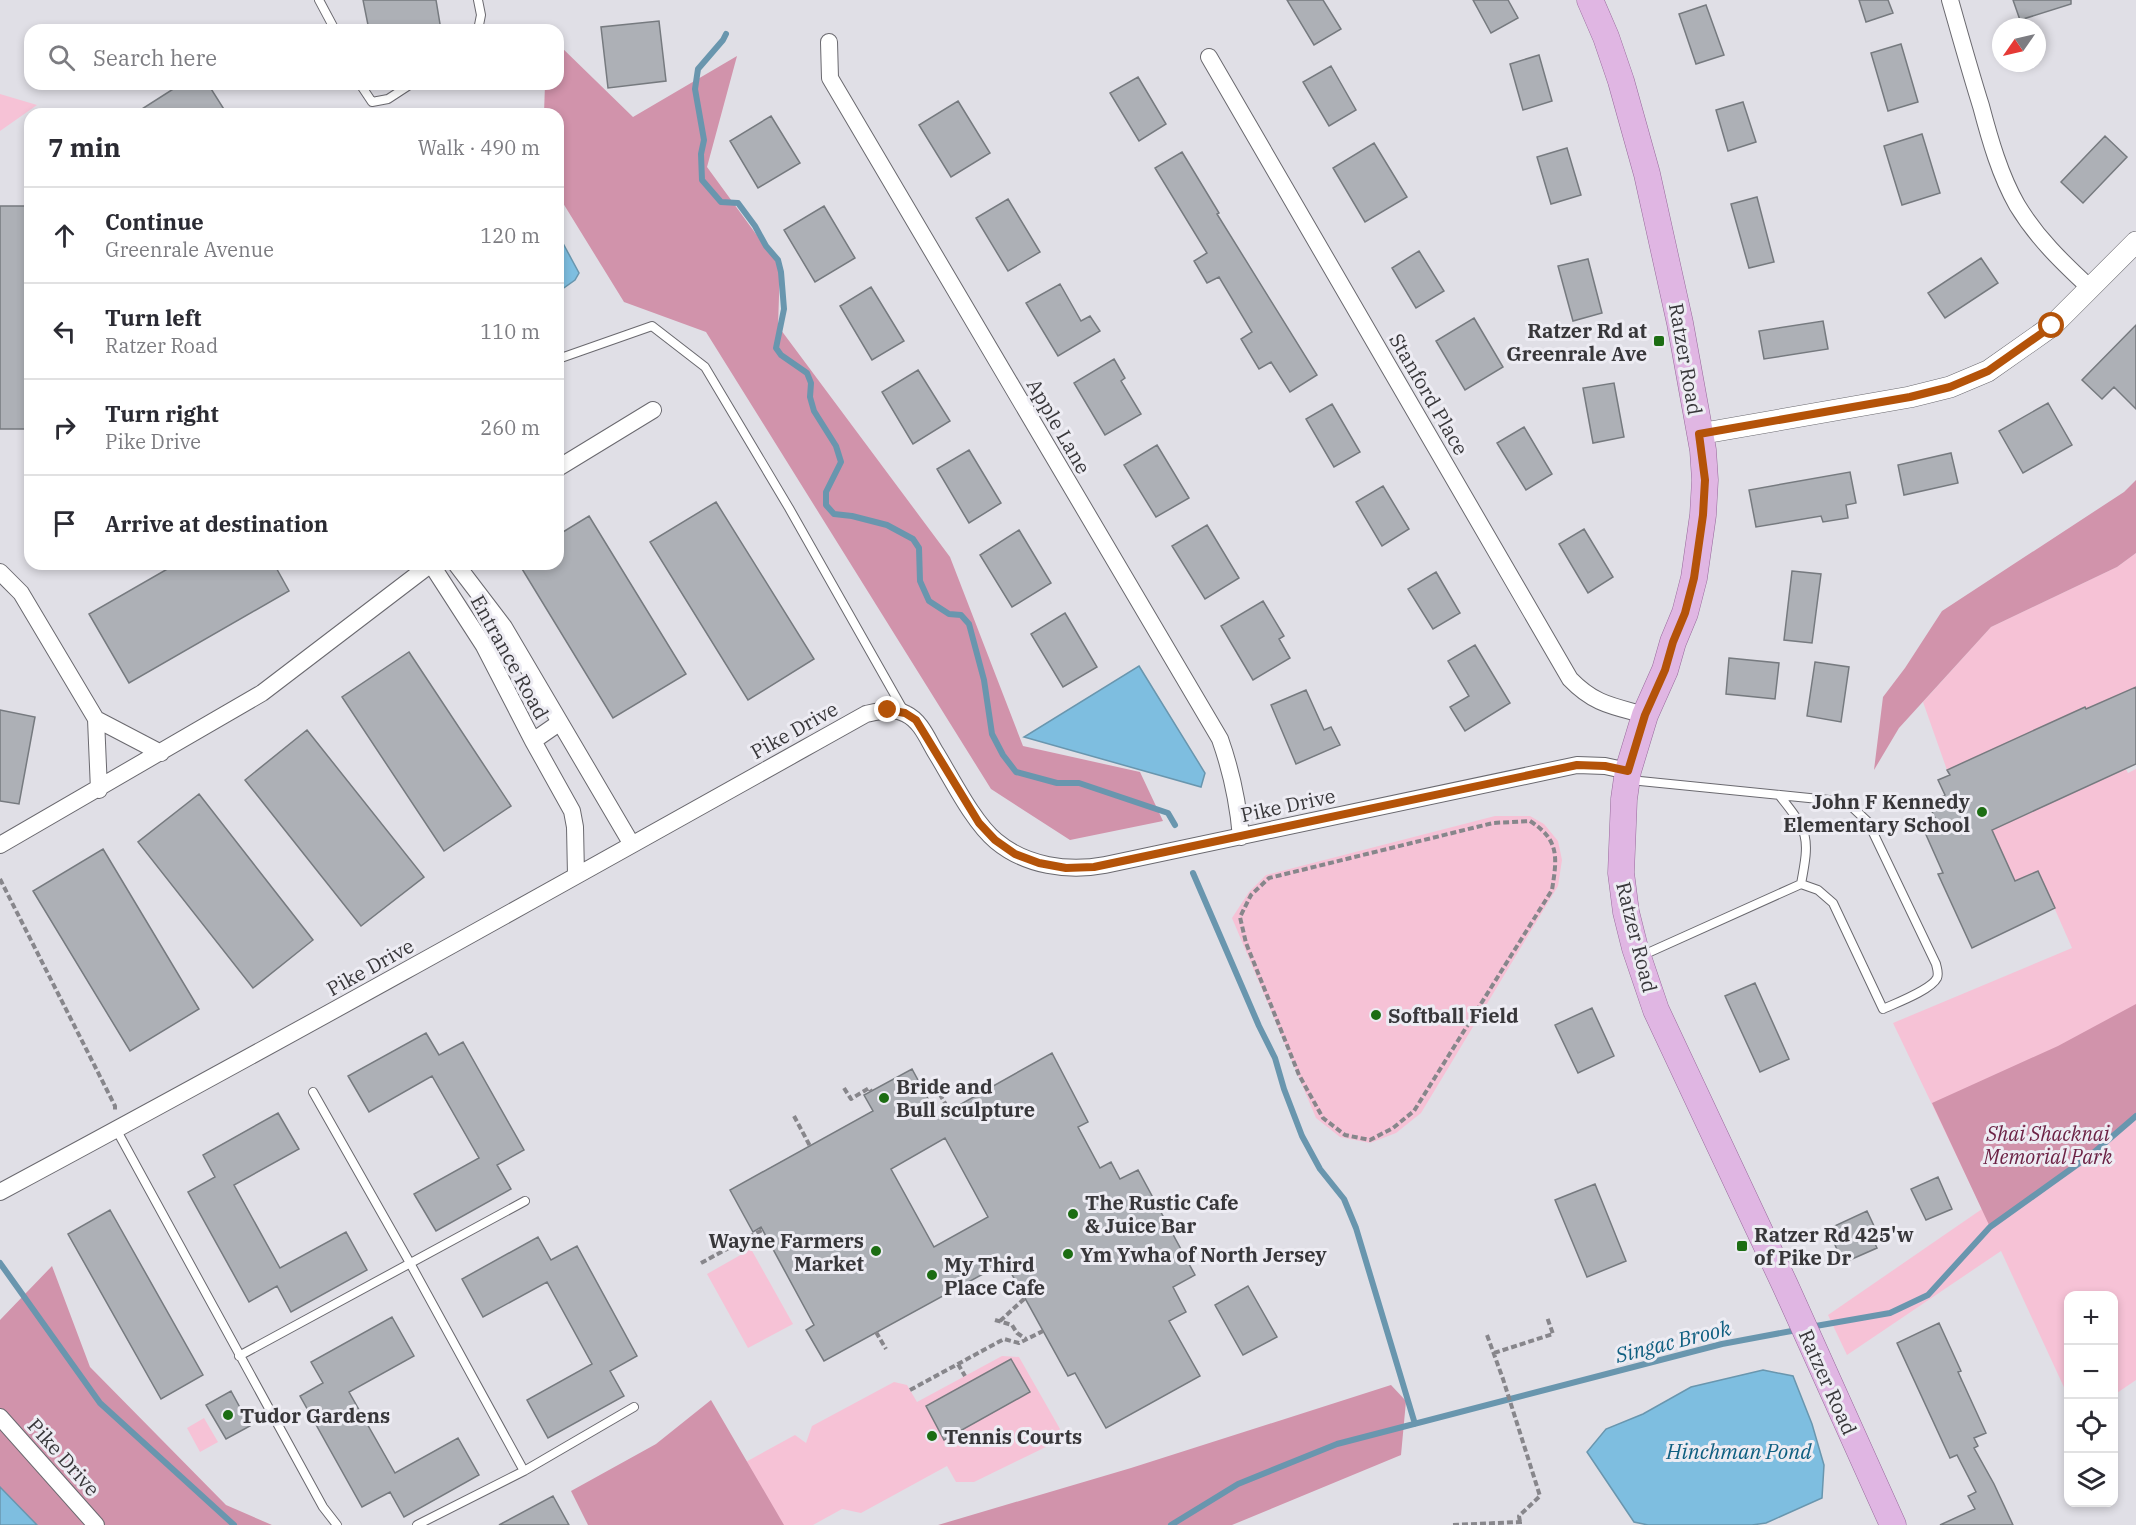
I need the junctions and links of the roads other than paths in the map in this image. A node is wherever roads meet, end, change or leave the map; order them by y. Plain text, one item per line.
1 (319, 0) edge
2 (478, 0) edge
3 (1590, 0) edge
4 (1950, 0) edge
5 (332, 24) edge
6 (479, 24) edge
7 (829, 42) dead end
8 (1209, 57) dead end
9 (364, 90) edge
10 (402, 90) edge
11 (2136, 242) edge
12 (2090, 288) junction
13 (564, 357) edge
14 (653, 410) dead end
15 (1699, 434) junction
16 (564, 464) edge
17 (423, 570) edge
18 (435, 570) edge
19 (461, 570) edge
20 (0, 572) edge
21 (905, 713) junction
22 (1645, 715) junction
23 (96, 718) junction
24 (559, 723) junction
25 (533, 741) junction
26 (161, 753) junction
27 (1627, 775) junction
28 (99, 790) junction
29 (1779, 795) junction
30 (1240, 837) junction
31 (631, 843) junction
32 (0, 845) edge
33 (576, 875) junction
34 (1801, 884) junction
35 (1638, 957) junction
36 (313, 1092) dead end
37 (116, 1129) junction
38 (0, 1192) edge
39 (525, 1201) dead end
40 (410, 1263) junction
41 (239, 1356) junction
42 (634, 1407) dead end
43 (0, 1417) edge
44 (525, 1471) junction
45 (96, 1525) edge
46 (337, 1525) edge
47 (417, 1525) edge
48 (1893, 1525) edge

1 - 5 lane
2 - 6 lane
3 - 15 main road, Ratzer Road
4 - 12 street
7 - 30 street, Apple Lane
8 - 22 street, Stanford Place
9 - 10 lane
11 - 12 street
12 - 15 street
13 - 21 lane
14 - 16 street
15 - 22 main road, Ratzer Road
17 - 26 street
18 - 25 street, Entrance Road
19 - 24 street, Entrance Road
20 - 23 street
21 - 30 street, Pike Drive
21 - 31 street, Pike Drive
22 - 27 main road, Ratzer Road
23 - 26 street
23 - 28 street
24 - 25 street, Entrance Road
24 - 31 street, Entrance Road
25 - 33 street, Entrance Road
26 - 28 street
27 - 29 lane
27 - 30 street, Pike Drive
27 - 35 main road, Ratzer Road
28 - 32 street
29 - 34 lane
29 - 34 lane
31 - 33 street, Pike Drive
33 - 37 street, Pike Drive
34 - 35 lane
35 - 48 main road, Ratzer Road
36 - 40 lane
37 - 38 street, Pike Drive
37 - 41 lane
39 - 40 lane
40 - 41 lane
40 - 44 lane
41 - 46 lane
42 - 44 lane
43 - 45 street, Pike Drive
44 - 47 lane

